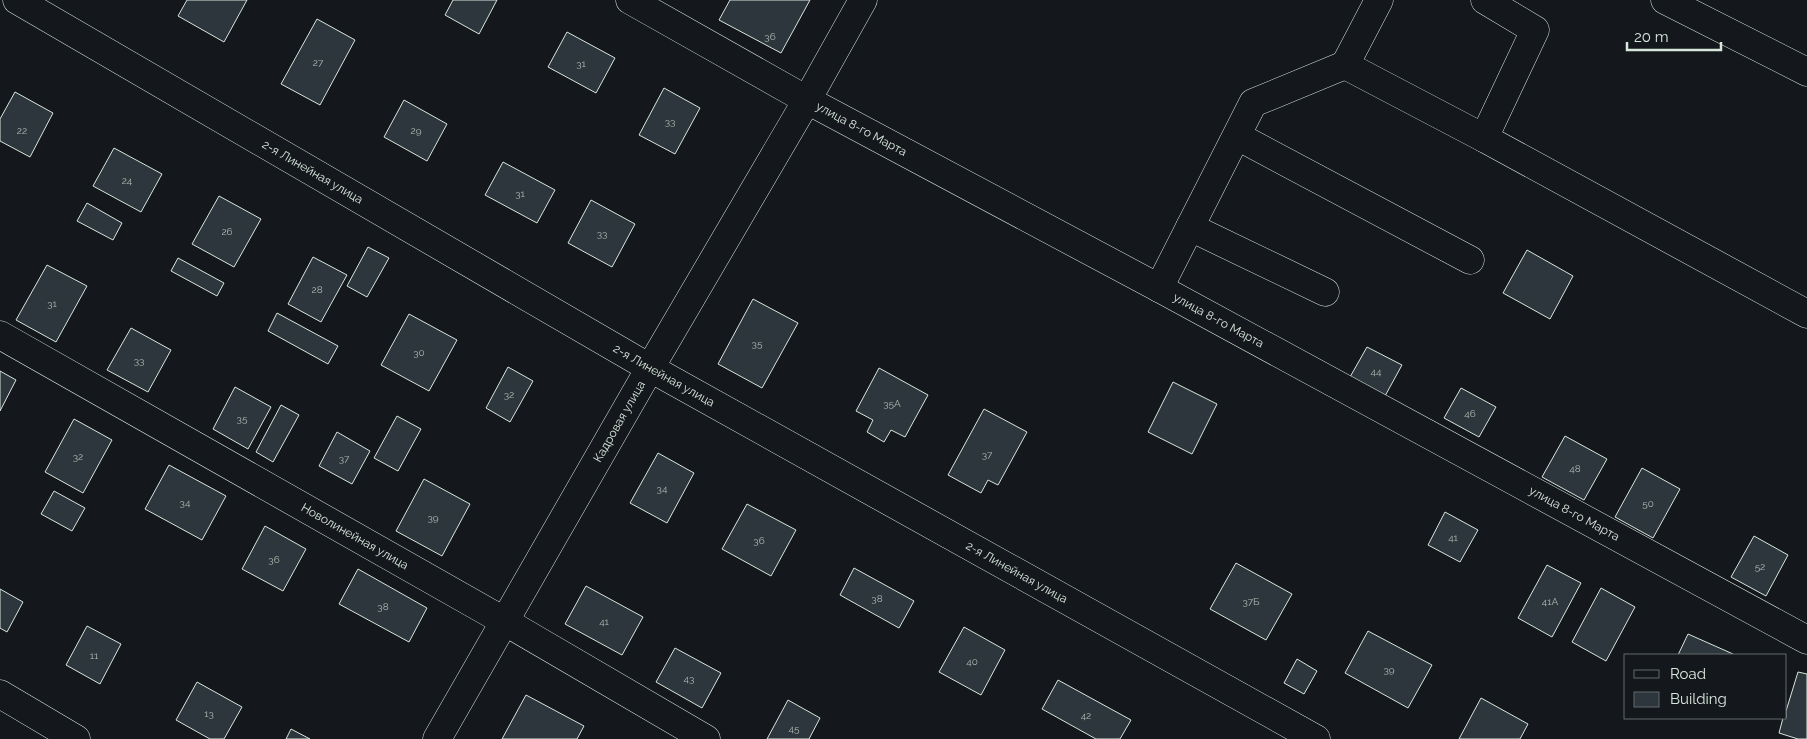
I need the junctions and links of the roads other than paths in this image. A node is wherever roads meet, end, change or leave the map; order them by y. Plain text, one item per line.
1 (17, 0) edge
2 (630, 0) edge
3 (863, 0) edge
4 (1379, 0) edge
5 (1485, 0) edge
6 (1665, 0) edge
7 (1346, 65) junction
8 (1807, 72) edge
9 (807, 100) junction
10 (1237, 136) junction
11 (1484, 138) junction
12 (1190, 227) junction
13 (1470, 260) dead end
14 (1159, 288) junction
15 (1325, 292) dead end
16 (1807, 314) edge
17 (0, 335) edge
18 (650, 368) junction
19 (504, 621) junction
20 (1807, 640) edge
21 (0, 694) edge
22 (76, 739) edge
23 (437, 739) edge
24 (706, 739) edge
25 (1316, 739) edge

1 - 18 street, 2-я Линейная улица
2 - 9 street, улица 8-го Марта
3 - 9 street, Кадровая улица
4 - 7 street
5 - 11 street
6 - 8 street
7 - 10 street
7 - 11 street
9 - 14 street, улица 8-го Марта
9 - 18 street, Кадровая улица
10 - 12 street
10 - 13 street
11 - 16 street
12 - 14 street
12 - 15 street
14 - 20 street, улица 8-го Марта
17 - 19 street, Новолинейная улица
18 - 19 street, Кадровая улица
18 - 25 street, 2-я Линейная улица
19 - 23 street, Кадровая улица
19 - 24 street, Новолинейная улица
21 - 22 street

